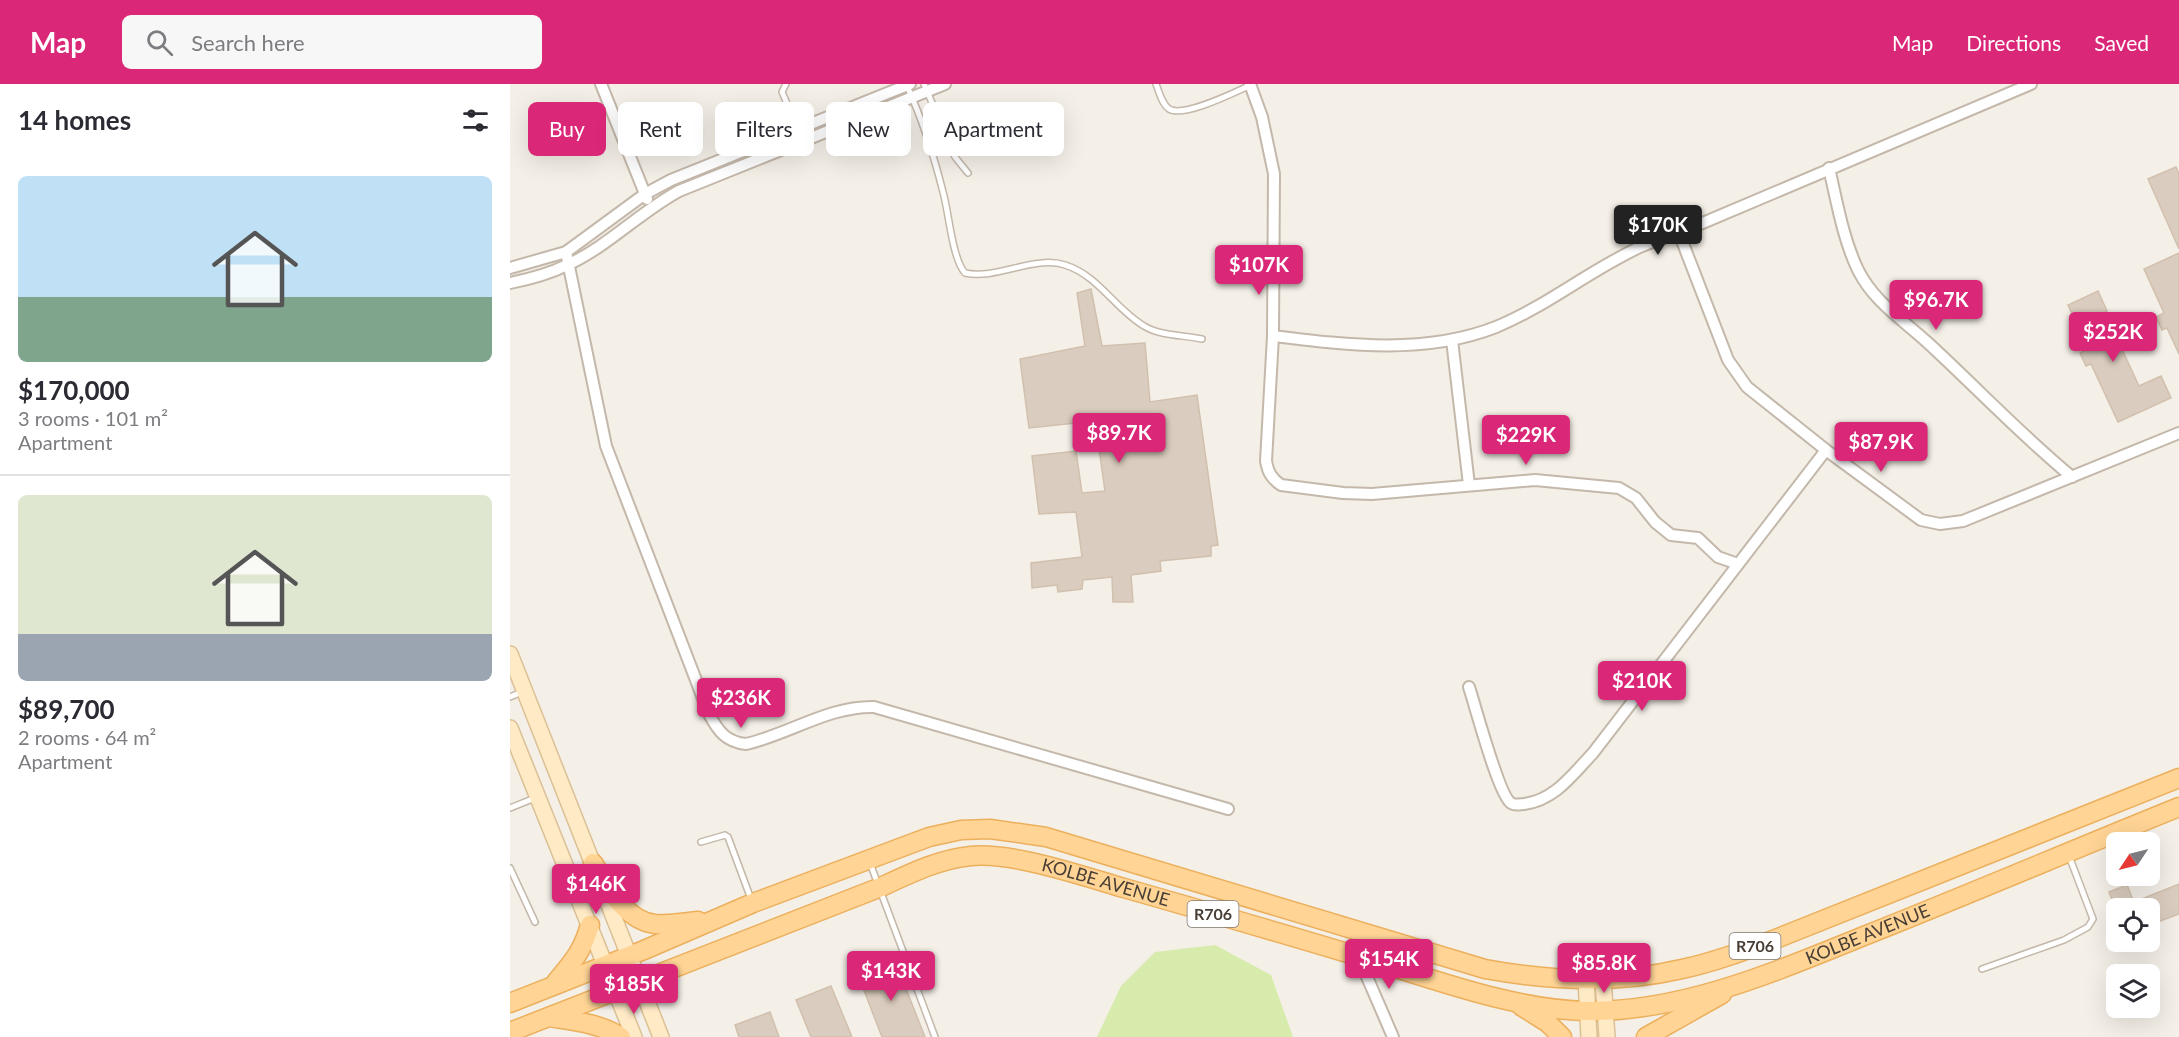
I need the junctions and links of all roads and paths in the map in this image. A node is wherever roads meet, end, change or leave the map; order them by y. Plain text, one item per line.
1 (601, 84) edge
2 (786, 84) edge
3 (945, 84) edge
4 (1156, 84) edge
5 (1251, 84) edge
6 (2031, 84) edge
7 (909, 85) edge
8 (2016, 87) edge
9 (926, 88) edge
10 (912, 97) junction
11 (786, 102) edge
12 (814, 122) edge
13 (814, 137) edge
14 (729, 156) edge
15 (766, 156) edge
16 (1829, 168) junction
17 (968, 173) dead end
18 (645, 194) junction
19 (652, 207) junction
20 (1679, 233) junction
21 (566, 252) junction
22 (568, 265) junction
23 (510, 268) edge
24 (510, 283) edge
25 (1273, 336) junction
26 (1202, 339) dead end
27 (1452, 340) junction
28 (2179, 433) edge
29 (1826, 450) junction
30 (2072, 477) junction
31 (1469, 485) junction
32 (1738, 564) junction
33 (510, 654) edge
34 (1468, 687) dead end
35 (517, 694) edge
36 (510, 728) edge
37 (2179, 778) edge
38 (561, 786) junction
39 (537, 797) junction
40 (2179, 807) edge
41 (510, 808) edge
42 (1227, 809) dead end
43 (2058, 826) junction
44 (701, 842) dead end
45 (2068, 852) junction
46 (868, 859) junction
47 (593, 862) junction
48 (510, 868) edge
49 (881, 887) junction
50 (753, 903) junction
51 (718, 919) junction
52 (535, 922) dead end
53 (590, 924) junction
54 (629, 956) junction
55 (1358, 956) junction
56 (605, 965) junction
57 (1982, 969) dead end
58 (1595, 979) junction
59 (639, 980) junction
60 (553, 985) junction
61 (1737, 986) junction
62 (615, 989) junction
63 (1511, 1000) junction
64 (510, 1004) edge
65 (1596, 1010) junction
66 (547, 1017) junction
67 (510, 1032) edge
68 (621, 1037) edge
69 (634, 1037) edge
70 (661, 1037) edge
71 (935, 1037) edge
72 (1393, 1037) edge
73 (1562, 1037) edge
74 (1589, 1037) edge
75 (1607, 1037) edge
76 (1646, 1037) edge

1 - 18 street
2 - 11 lane
3 - 9 street
4 - 5 lane
5 - 25 street
6 - 8 street
7 - 10 lane
7 - 12 street
8 - 16 street
9 - 10 street
9 - 17 lane
10 - 13 street
10 - 26 lane
14 - 18 street
15 - 19 street
16 - 20 street
16 - 30 street
18 - 19 street
18 - 21 street
19 - 22 street
20 - 27 street
20 - 29 street
21 - 22 street
21 - 23 street
22 - 24 street
22 - 42 street
25 - 27 street
25 - 31 street
27 - 31 street
28 - 30 street
29 - 30 street
29 - 32 street
31 - 32 street
32 - 34 street
33 - 35 street
35 - 38 street
36 - 39 street
37 - 43 main road, KOLBE AVENUE / R706
38 - 39 street
38 - 47 street
39 - 41 lane
39 - 53 street
40 - 45 main road, KOLBE AVENUE / R706
43 - 45 main road
43 - 58 main road, KOLBE AVENUE / R706
44 - 50 lane
45 - 57 lane
45 - 61 main road, KOLBE AVENUE / R706
46 - 49 lane
46 - 50 main road, KOLBE AVENUE / R706
46 - 58 main road, KOLBE AVENUE / R706
47 - 51 main road
47 - 54 street
48 - 52 lane
49 - 55 main road, KOLBE AVENUE / R706
49 - 59 main road, KOLBE AVENUE / R706
49 - 71 lane
50 - 51 main road, KOLBE AVENUE / R706
51 - 54 main road, KOLBE AVENUE / R706
53 - 56 street
53 - 60 main road
54 - 56 main road, R706
54 - 59 street
55 - 63 main road, KOLBE AVENUE / R706
55 - 72 street
56 - 60 main road, R706
56 - 62 street
58 - 65 street
59 - 62 main road, KOLBE AVENUE / R706
59 - 70 street
60 - 64 main road, R706
61 - 65 main road, KOLBE AVENUE / R706
61 - 76 main road
62 - 66 main road, R706
62 - 69 street
63 - 65 main road, KOLBE AVENUE / R706
63 - 73 main road
65 - 74 street
65 - 75 street
66 - 67 main road, R706
66 - 68 main road

